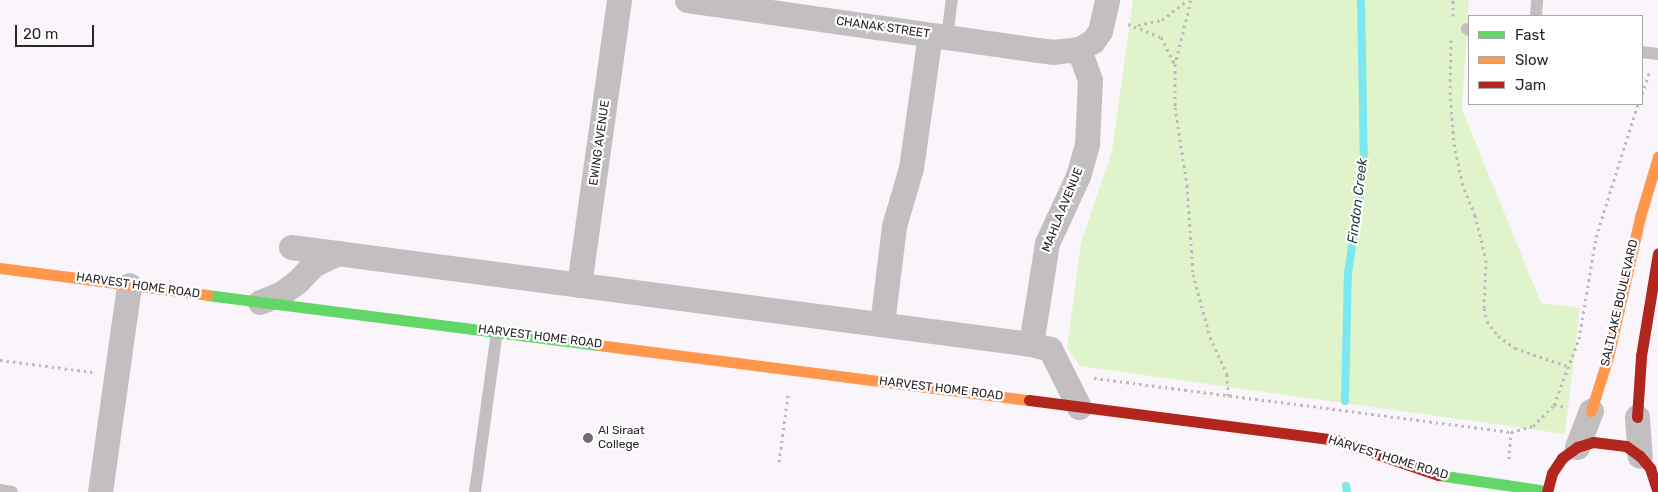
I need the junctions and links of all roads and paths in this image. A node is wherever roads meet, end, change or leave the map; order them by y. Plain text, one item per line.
1 (620, 0) edge
2 (686, 0) edge
3 (952, 0) edge
4 (1190, 0) edge
5 (1453, 0) edge
6 (1537, 0) edge
7 (1105, 10) edge
8 (1536, 15) edge
9 (1453, 20) dead end
10 (1135, 25) junction
11 (939, 36) junction
12 (1451, 37) dead end
13 (1079, 49) junction
14 (1643, 52) edge
15 (1658, 54) edge
16 (1175, 64) junction
17 (1638, 105) edge
18 (1658, 157) edge
19 (291, 247) dead end
20 (338, 252) junction
21 (1658, 253) edge
22 (0, 268) edge
23 (129, 285) junction
24 (580, 285) junction
25 (260, 302) junction
26 (882, 324) junction
27 (497, 331) junction
28 (1031, 344) junction
29 (0, 360) edge
30 (1570, 367) junction
31 (791, 370) junction
32 (118, 375) junction
33 (1554, 405) junction
34 (1080, 407) junction
35 (1591, 411) junction
36 (1637, 417) joint
37 (1577, 447) junction
38 (1640, 456) junction
39 (779, 462) dead end
40 (0, 490) edge
41 (1547, 491) edge
42 (12, 492) edge
43 (100, 492) edge
44 (475, 492) edge
45 (1658, 492) edge

1 - 24 street, EWING AVENUE
2 - 11 street, CHANAK STREET
3 - 11 lane
4 - 10 path
4 - 16 path
5 - 9 path
6 - 8 lane
7 - 10 path
7 - 13 street
10 - 16 path
11 - 13 street, CHANAK STREET
11 - 26 street
12 - 30 path
13 - 28 street, MAHLA AVENUE
14 - 15 lane
16 - 33 path
17 - 30 path
18 - 35 street, SALTLAKE BOULEVARD
19 - 20 street
20 - 24 street
20 - 25 street
21 - 36 street, SALTLAKE BOULEVARD
22 - 23 street, HARVEST HOME ROAD
23 - 25 street, HARVEST HOME ROAD
23 - 32 street
24 - 26 street
25 - 27 street, HARVEST HOME ROAD
26 - 28 street
27 - 31 street, HARVEST HOME ROAD
27 - 44 lane
28 - 34 street
29 - 32 path
30 - 33 path
31 - 34 street, HARVEST HOME ROAD
31 - 39 path
32 - 43 street
33 - 35 path
34 - 41 street, HARVEST HOME ROAD
35 - 37 street, SALTLAKE BOULEVARD
36 - 38 street, SALTLAKE BOULEVARD
37 - 38 street, HARVEST HOME ROAD
37 - 41 street, HARVEST HOME ROAD
38 - 45 street, HARVEST HOME ROAD
40 - 42 lane

